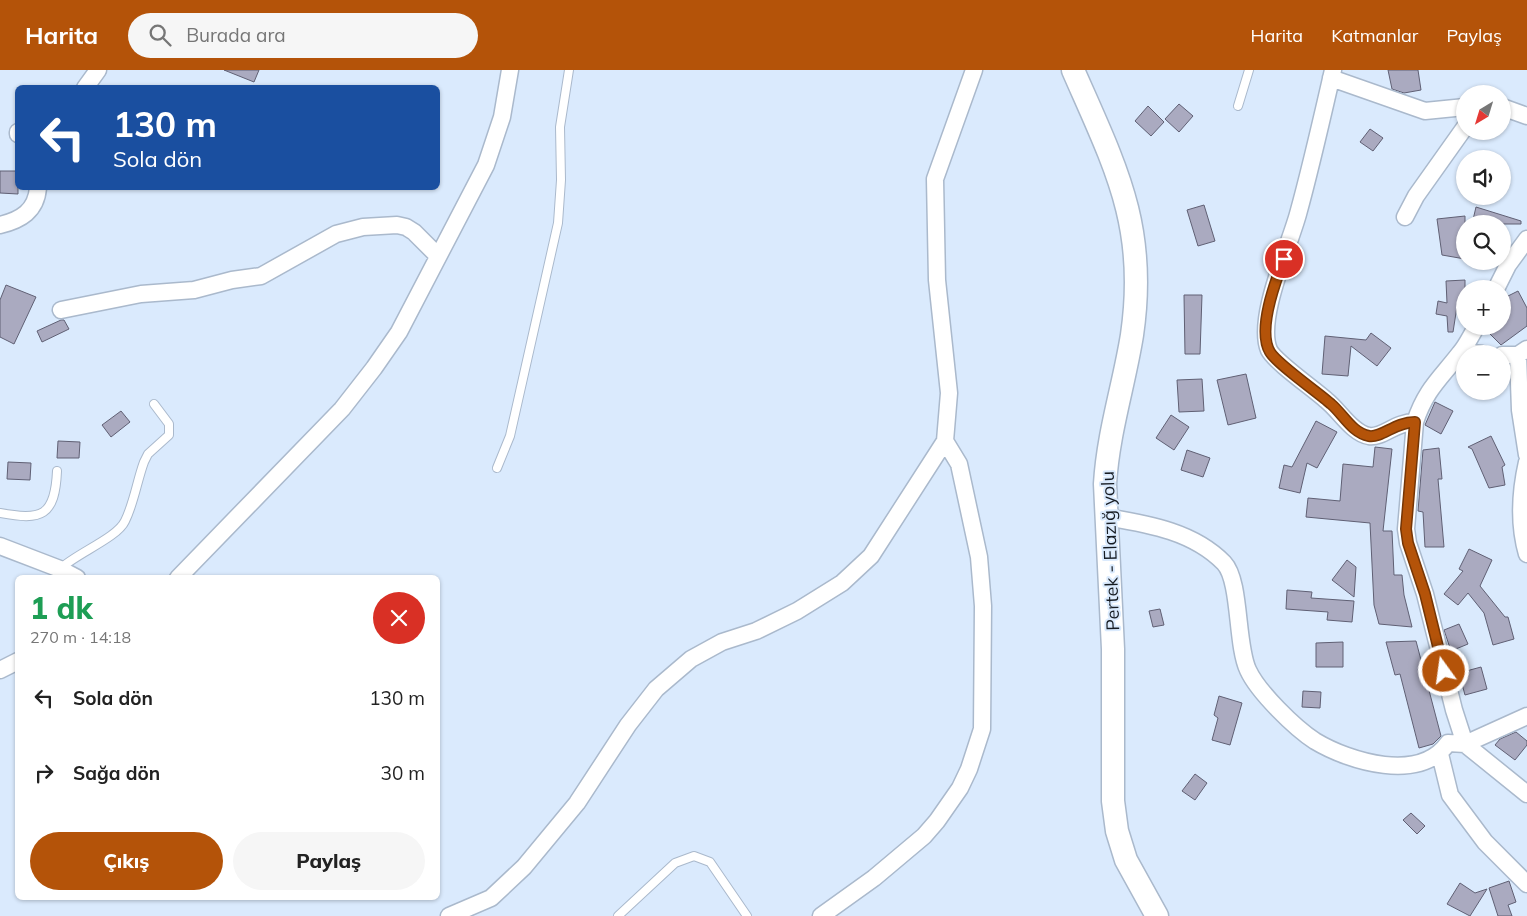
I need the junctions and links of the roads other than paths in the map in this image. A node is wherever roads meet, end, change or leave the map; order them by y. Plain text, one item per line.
1 (98, 70) edge
2 (510, 70) edge
3 (569, 70) edge
4 (974, 70) edge
5 (1249, 70) edge
6 (1079, 74) edge
7 (1332, 74) edge
8 (87, 85) edge
9 (1238, 106) dead end
10 (1456, 108) edge
11 (1511, 110) edge
12 (1527, 116) edge
13 (1456, 140) edge
14 (38, 190) edge
15 (1405, 217) dead end
16 (0, 225) edge
17 (1527, 239) edge
18 (437, 255) junction
19 (1500, 280) edge
20 (61, 310) dead end
21 (1516, 353) edge
22 (1456, 359) edge
23 (154, 404) dead end
24 (1415, 422) junction
25 (945, 441) junction
26 (1527, 462) edge
27 (497, 468) dead end
28 (57, 471) dead end
29 (0, 512) edge
30 (1106, 517) junction
31 (0, 546) edge
32 (1527, 554) edge
33 (60, 569) junction
34 (71, 575) edge
35 (181, 575) edge
36 (15, 662) edge
37 (0, 670) edge
38 (1527, 716) edge
39 (1465, 744) junction
40 (1440, 754) junction
41 (1527, 794) edge
42 (1527, 884) edge
43 (449, 916) edge
44 (618, 916) edge
45 (747, 916) edge
46 (821, 916) edge
47 (1156, 916) edge

1 - 8 street
2 - 18 street
3 - 27 lane
4 - 25 street
5 - 9 lane
6 - 30 main road, Pertek - Elazığ yolu
7 - 10 street
7 - 24 street
11 - 12 street
13 - 15 street
14 - 16 street
17 - 19 street
18 - 20 street
18 - 35 street
21 - 26 street
22 - 24 street
23 - 33 lane
24 - 39 street
25 - 43 street
25 - 46 street
26 - 32 street
28 - 29 lane
30 - 40 street
30 - 47 main road, Pertek - Elazığ yolu
31 - 33 street
33 - 34 street
36 - 37 street
38 - 39 street
39 - 40 street
39 - 41 street
40 - 42 street
44 - 45 lane

